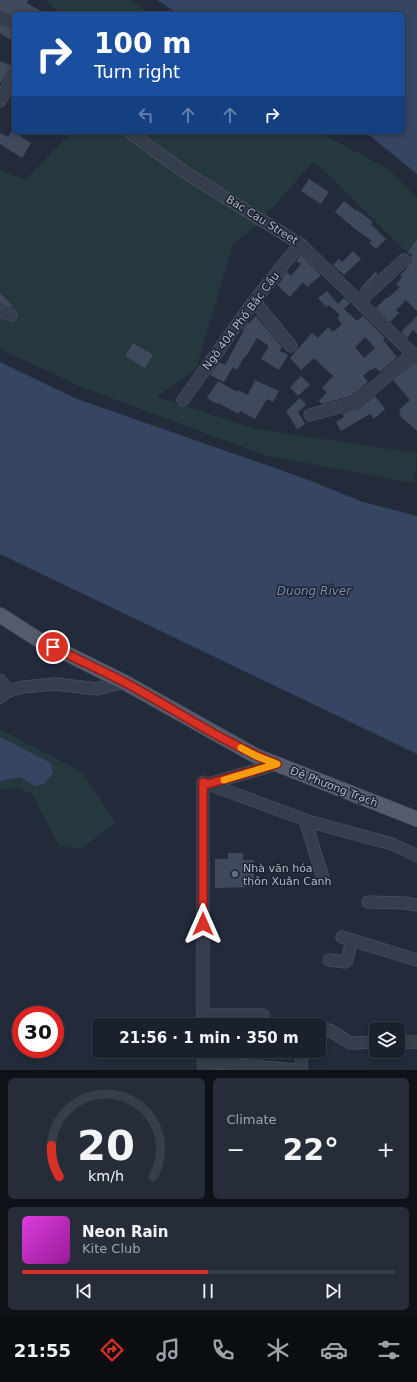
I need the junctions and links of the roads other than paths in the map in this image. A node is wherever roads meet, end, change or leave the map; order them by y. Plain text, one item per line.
1 (0, 17) edge
2 (12, 23) edge
3 (12, 79) edge
4 (0, 101) edge
5 (131, 134) edge
6 (300, 244) junction
7 (404, 260) dead end
8 (254, 301) junction
9 (360, 301) junction
10 (291, 346) dead end
11 (415, 356) edge
12 (183, 400) dead end
13 (310, 415) dead end
14 (0, 615) edge
15 (0, 680) edge
16 (124, 682) junction
17 (4, 694) edge
18 (277, 764) junction
19 (208, 784) junction
20 (416, 819) edge
21 (305, 820) junction
22 (417, 856) edge
23 (324, 878) dead end
24 (368, 902) dead end
25 (417, 906) edge
26 (329, 960) dead end
27 (417, 960) edge
28 (263, 1015) dead end
29 (203, 1018) edge
30 (227, 1018) edge
31 (326, 1030) edge
32 (369, 1042) edge
33 (405, 1042) edge
34 (417, 1042) edge
35 (302, 1058) edge
36 (204, 1061) edge
37 (296, 1070) edge
38 (301, 1070) edge

1 - 2 street
3 - 4 street
5 - 6 street, Bac Cau Street
6 - 8 street, Ngõ 404 Phố Bắc Cầu
6 - 9 street, Bac Cau Street
7 - 9 street
8 - 10 street
8 - 12 street, Ngõ 404 Phố Bắc Cầu
9 - 11 street, Bac Cau Street
11 - 13 street
14 - 16 main road, Đê Phương Trạch
15 - 17 street
16 - 17 street
16 - 18 main road, Đê Phương Trạch
18 - 19 street
18 - 20 main road, Đê Phương Trạch
19 - 21 street
19 - 29 street
21 - 22 street
21 - 23 street
24 - 25 street
26 - 27 street
28 - 30 street
31 - 32 street
33 - 34 street
35 - 38 street
36 - 37 street

